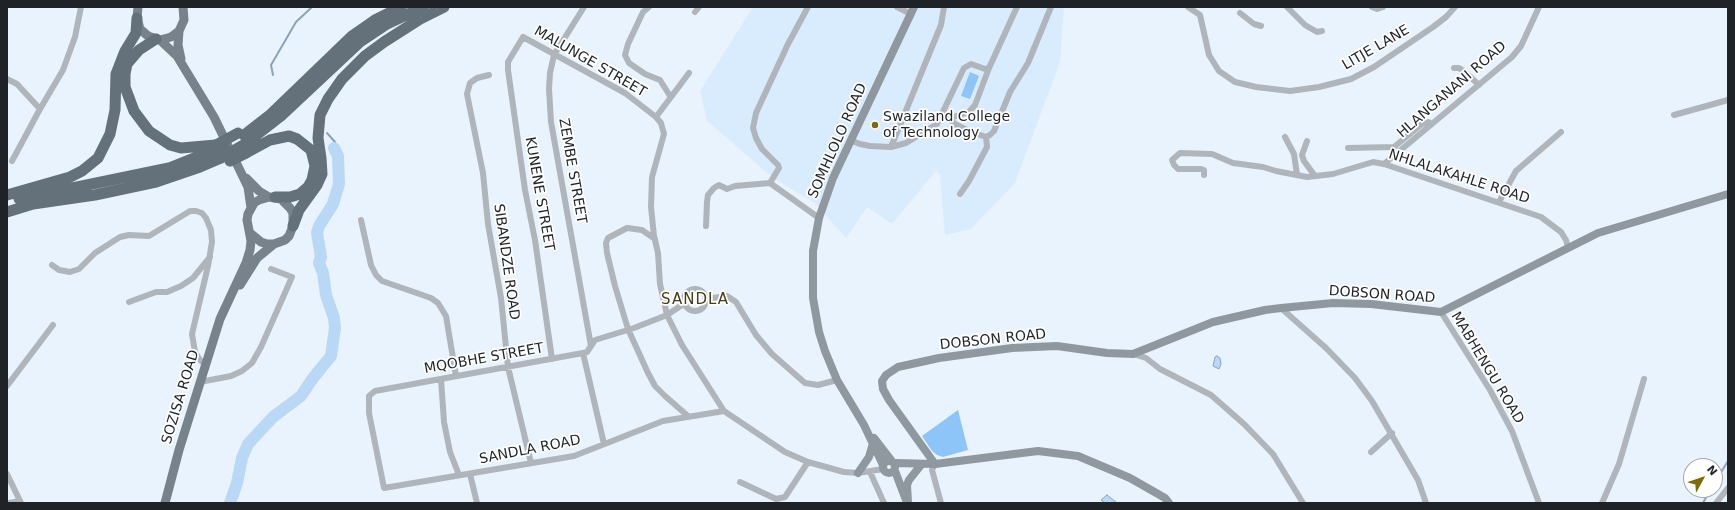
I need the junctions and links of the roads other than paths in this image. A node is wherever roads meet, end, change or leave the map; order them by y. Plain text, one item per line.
1 (81, 7) edge
2 (183, 7) edge
3 (401, 7) edge
4 (423, 7) edge
5 (444, 7) edge
6 (584, 7) edge
7 (649, 7) edge
8 (808, 7) edge
9 (897, 7) edge
10 (944, 7) edge
11 (1017, 7) edge
12 (1051, 7) edge
13 (1188, 7) edge
14 (1287, 7) edge
15 (1372, 7) edge
16 (1383, 7) edge
17 (1455, 7) edge
18 (1539, 7) edge
19 (912, 10) edge
20 (137, 11) edge
21 (1240, 12) dead end
22 (1261, 26) dead end
23 (179, 31) junction
24 (1322, 31) dead end
25 (523, 37) joint
26 (158, 39) junction
27 (554, 55) junction
28 (185, 68) junction
29 (989, 68) junction
30 (1454, 68) dead end
31 (689, 73) dead end
32 (488, 75) dead end
33 (7, 79) edge
34 (1479, 84) junction
35 (670, 96) junction
36 (1728, 100) edge
37 (40, 109) junction
38 (1674, 115) dead end
39 (656, 117) junction
40 (940, 119) junction
41 (950, 119) junction
42 (1432, 124) junction
43 (1561, 132) dead end
44 (986, 137) junction
45 (1285, 137) dead end
46 (850, 140) junction
47 (243, 141) junction
48 (1307, 141) dead end
49 (220, 146) junction
50 (891, 147) junction
51 (1348, 148) dead end
52 (12, 161) dead end
53 (1384, 164) junction
54 (240, 170) junction
55 (1204, 175) dead end
56 (1297, 175) junction
57 (1315, 176) junction
58 (770, 183) junction
59 (960, 194) dead end
60 (1728, 194) edge
61 (7, 195) edge
62 (272, 197) junction
63 (7, 202) edge
64 (1499, 202) junction
65 (250, 208) junction
66 (7, 212) edge
67 (819, 218) junction
68 (361, 220) dead end
69 (293, 226) junction
70 (706, 226) dead end
71 (250, 233) junction
72 (655, 240) junction
73 (274, 244) junction
74 (1568, 247) junction
75 (210, 257) junction
76 (52, 265) dead end
77 (271, 269) dead end
78 (228, 300) junction
79 (706, 300) junction
80 (129, 302) dead end
81 (685, 303) junction
82 (1281, 308) junction
83 (1441, 312) junction
84 (667, 315) junction
85 (53, 325) dead end
86 (628, 330) junction
87 (591, 346) junction
88 (583, 353) junction
89 (1133, 354) junction
90 (552, 359) junction
91 (205, 364) junction
92 (508, 367) junction
93 (456, 376) junction
94 (440, 379) junction
95 (1644, 379) dead end
96 (837, 380) junction
97 (200, 382) junction
98 (7, 386) edge
99 (724, 411) junction
100 (689, 417) junction
101 (864, 425) junction
102 (1392, 433) junction
103 (873, 443) junction
104 (604, 444) junction
105 (1371, 452) dead end
106 (808, 462) junction
107 (531, 463) junction
108 (935, 464) junction
109 (918, 465) junction
110 (890, 467) junction
111 (870, 472) junction
112 (858, 473) junction
113 (7, 474) edge
114 (470, 474) junction
115 (459, 475) junction
116 (740, 482) dead end
117 (384, 488) joint
118 (1728, 488) edge
119 (785, 497) junction
120 (20, 502) edge
121 (907, 502) edge
122 (9, 503) edge
123 (165, 503) edge
124 (477, 503) edge
125 (782, 503) edge
126 (884, 503) edge
127 (941, 503) edge
128 (1169, 503) edge
129 (1303, 503) edge
130 (1426, 503) edge
131 (1539, 503) edge
132 (1602, 503) edge
133 (1716, 503) edge

1 - 37 street
2 - 23 main road
3 - 47 highway
4 - 47 highway
5 - 69 highway
6 - 27 street, ZEMBE STREET
7 - 35 street
8 - 58 street
9 - 19 street
10 - 50 street
11 - 29 street
12 - 44 street
13 - 17 street, LITJE LANE
14 - 24 street
15 - 16 street
18 - 34 street, HLANGANANI ROAD
19 - 46 street, SOMHLOLO ROAD
20 - 26 main road
20 - 61 highway
21 - 22 street
23 - 26 main road
23 - 28 main road
25 - 27 street, MALUNGE STREET
25 - 90 street, KUNENE STREET
26 - 28 main road
26 - 49 highway
27 - 39 street, MALUNGE STREET
27 - 87 street, ZEMBE STREET
28 - 54 main road
29 - 40 street
29 - 41 street
30 - 34 street
31 - 35 street
32 - 92 street, SIBANDZE ROAD
33 - 37 street
34 - 42 street, HLANGANANI ROAD
35 - 39 street
36 - 38 street
37 - 52 street
39 - 72 street, MALUNGE STREET
40 - 41 street
40 - 50 street
41 - 44 street
42 - 51 street
42 - 53 street, HLANGANANI ROAD
43 - 64 street
44 - 59 street
45 - 56 street
46 - 50 street
46 - 67 street, SOMHLOLO ROAD
47 - 49 highway, bridge
47 - 62 highway
47 - 66 highway, bridge
48 - 57 street
49 - 63 highway
53 - 57 street, NHLALAKAHLE ROAD
53 - 64 street, NHLALAKAHLE ROAD
54 - 62 main road
54 - 65 main road
55 - 56 street, NHLALAKAHLE ROAD
56 - 57 street, NHLALAKAHLE ROAD
58 - 67 street
58 - 70 street
60 - 74 street, DOBSON ROAD
62 - 65 main road
62 - 69 main road
64 - 74 street, NHLALAKAHLE ROAD
65 - 71 main road
67 - 96 street, SOMHLOLO ROAD
68 - 93 street
69 - 73 main road
71 - 73 main road
71 - 78 main road
72 - 84 street, MALUNGE STREET
72 - 86 street
73 - 78 main road
74 - 83 street, DOBSON ROAD
75 - 76 street
75 - 80 street
75 - 91 street
77 - 97 street
78 - 91 main road, SOZISA ROAD
79 - 81 street
79 - 81 street
79 - 96 street
81 - 84 street
82 - 83 street, DOBSON ROAD
82 - 89 street, DOBSON ROAD
82 - 102 street
83 - 131 street, MABHENGU ROAD
84 - 86 street
84 - 99 street, MALUNGE STREET
85 - 98 street
86 - 87 street
86 - 100 street
87 - 88 street
88 - 90 street, MQOBHE STREET
88 - 104 street
89 - 108 street, DOBSON ROAD
89 - 129 street
90 - 92 street, MQOBHE STREET
91 - 97 main road, SOZISA ROAD
92 - 93 street, MQOBHE STREET
92 - 107 street, SIBANDZE ROAD
93 - 94 street, MQOBHE STREET
94 - 115 street
94 - 117 street, MQOBHE STREET
95 - 132 street
96 - 101 street, SOMHLOLO ROAD
97 - 123 main road, SOZISA ROAD
99 - 100 street, SANDLA ROAD
99 - 106 street, MALUNGE STREET
100 - 104 street, SANDLA ROAD
101 - 103 street, SOMHLOLO ROAD
101 - 110 street, SOMHLOLO ROAD
102 - 105 street
102 - 130 street
103 - 110 street, SOMHLOLO ROAD
103 - 112 street
104 - 107 street, SANDLA ROAD
106 - 112 street, MALUNGE STREET
106 - 119 street
107 - 114 street, SANDLA ROAD
108 - 109 street
108 - 127 street
108 - 128 street
109 - 110 street
109 - 121 street
110 - 111 street, MALUNGE STREET
110 - 121 street, SOMHLOLO ROAD
111 - 112 street, MALUNGE STREET
111 - 126 street
113 - 120 street
114 - 115 street, SANDLA ROAD
114 - 124 street
115 - 117 street, SANDLA ROAD
116 - 119 street
118 - 133 street
119 - 125 street
120 - 122 street

